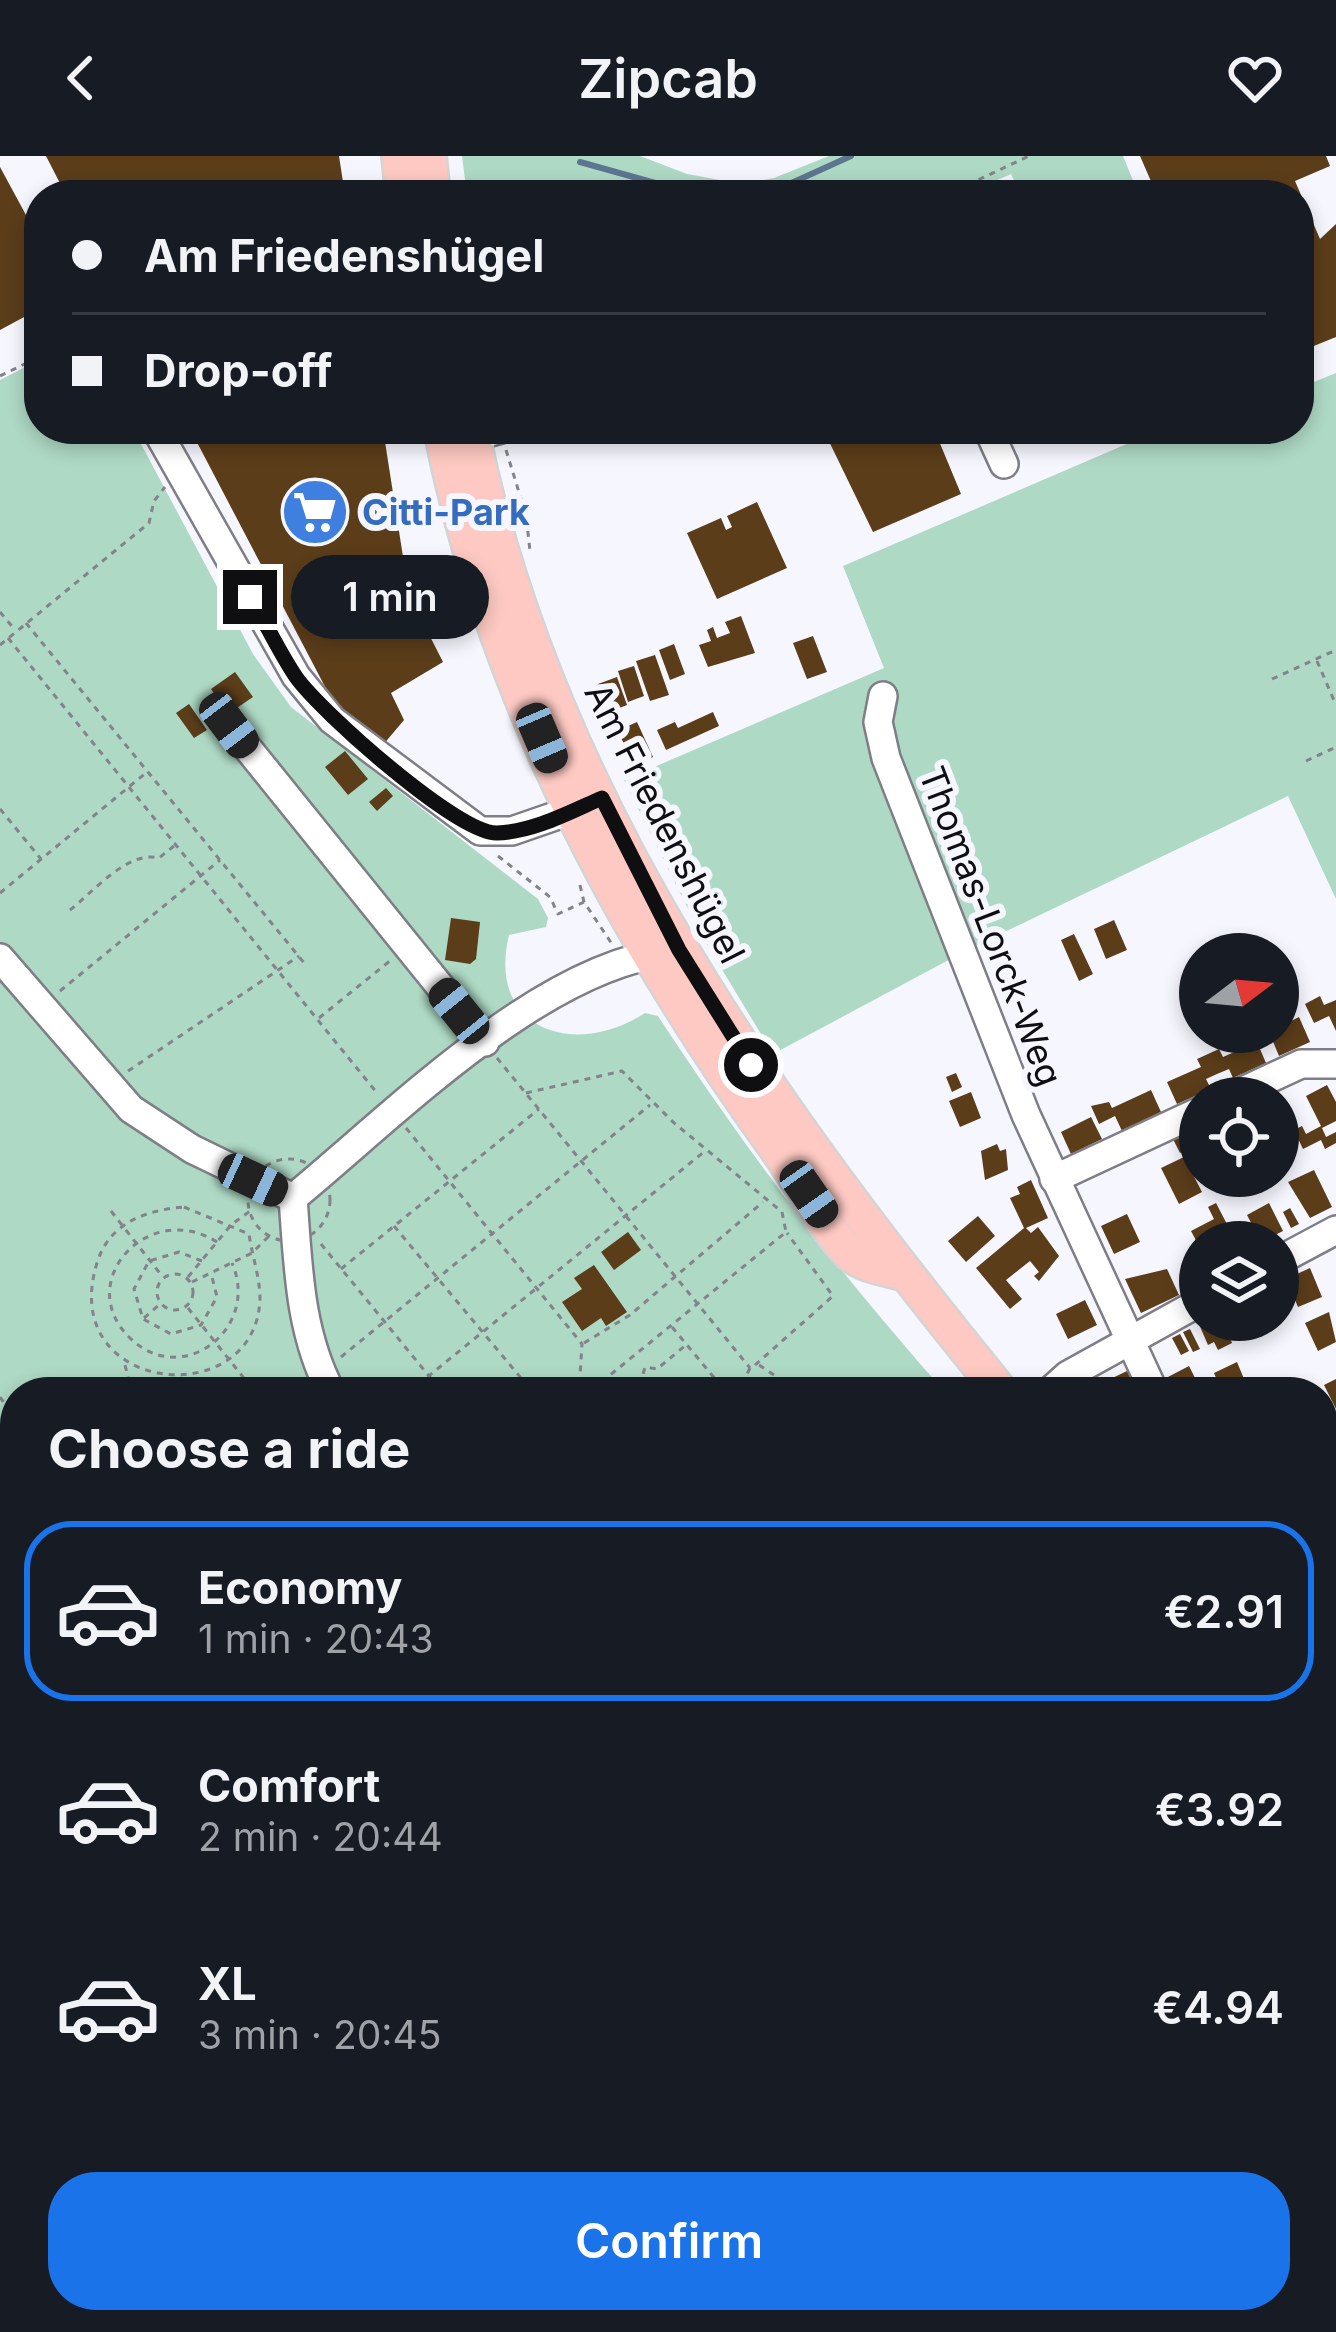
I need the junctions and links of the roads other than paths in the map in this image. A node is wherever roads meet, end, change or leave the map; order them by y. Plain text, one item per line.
1 (164, 444) edge
2 (469, 444) edge
3 (995, 444) edge
4 (1004, 464) dead end
5 (883, 696) dead end
6 (229, 725) dead end
7 (587, 805) junction
8 (649, 954) junction
9 (0, 958) edge
10 (485, 1042) junction
11 (1336, 1064) edge
12 (1273, 1077) edge
13 (1179, 1121) edge
14 (1054, 1179) junction
15 (292, 1198) junction
16 (1336, 1230) edge
17 (1299, 1250) edge
18 (1179, 1313) edge
19 (1130, 1338) junction
20 (325, 1377) edge
21 (989, 1377) edge
22 (1072, 1377) edge
23 (1147, 1377) edge

1 - 7 street
2 - 7 main road, Am Friedenshügel
3 - 4 street
5 - 14 street, Thomas-Lorck-Weg
6 - 10 street
7 - 8 main road, Am Friedenshügel
8 - 10 street
8 - 21 main road, Am Friedenshügel
9 - 15 street
10 - 15 street
11 - 12 street
13 - 14 street
14 - 19 street, Thomas-Lorck-Weg
15 - 20 street
16 - 17 street
18 - 19 street
19 - 22 street
19 - 23 street, Thomas-Lorck-Weg

